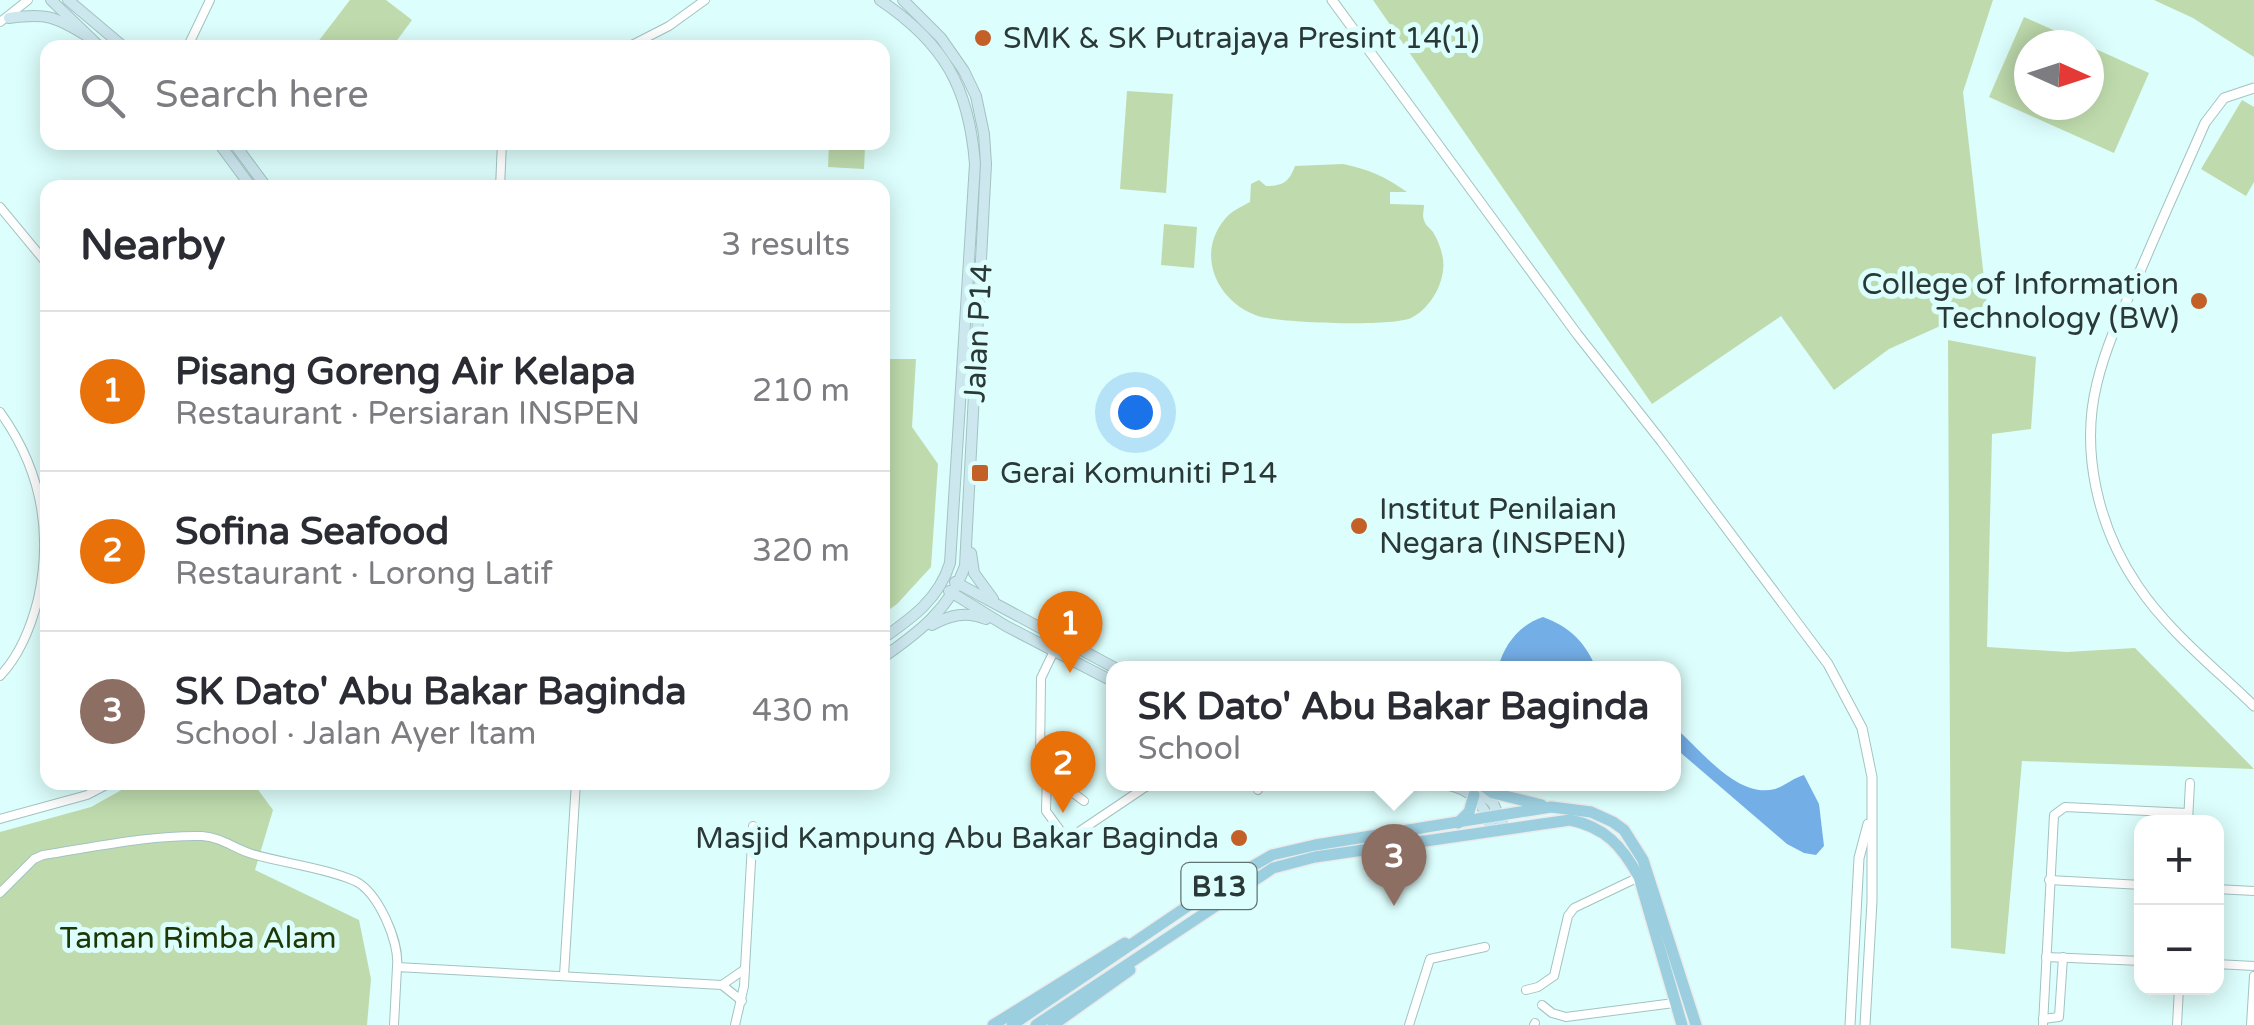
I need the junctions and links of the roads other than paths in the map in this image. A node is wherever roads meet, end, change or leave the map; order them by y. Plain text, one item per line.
1 (28, 0) edge
2 (51, 0) edge
3 (68, 0) edge
4 (210, 0) edge
5 (705, 0) edge
6 (880, 0) edge
7 (903, 0) edge
8 (1332, 0) edge
9 (4, 20) edge
10 (87, 36) junction
11 (92, 40) edge
12 (115, 40) edge
13 (190, 40) edge
14 (642, 40) edge
15 (2254, 88) edge
16 (224, 150) edge
17 (239, 150) edge
18 (502, 150) edge
19 (246, 180) edge
20 (261, 180) edge
21 (500, 180) edge
22 (0, 207) edge
23 (40, 255) edge
24 (0, 412) edge
25 (40, 498) edge
26 (968, 537) junction
27 (943, 582) junction
28 (40, 585) edge
29 (956, 588) junction
30 (1006, 611) junction
31 (1006, 626) junction
32 (890, 633) edge
33 (906, 642) junction
34 (1054, 652) junction
35 (890, 653) edge
36 (1106, 663) edge
37 (0, 676) edge
38 (1106, 678) edge
39 (2254, 706) edge
40 (1046, 774) junction
41 (2190, 783) dead end
42 (98, 790) edge
43 (576, 790) edge
44 (1140, 791) edge
45 (1474, 791) edge
46 (1475, 791) edge
47 (1490, 791) edge
48 (1084, 801) dead end
49 (1552, 807) junction
50 (1871, 812) junction
51 (2154, 815) edge
52 (2188, 815) edge
53 (0, 819) edge
54 (1458, 822) junction
55 (1496, 823) junction
56 (752, 826) dead end
57 (1639, 877) junction
58 (2049, 880) junction
59 (2134, 885) edge
60 (2224, 889) edge
61 (2254, 891) edge
62 (0, 893) edge
63 (1209, 909) junction
64 (1856, 932) junction
65 (1871, 932) junction
66 (1141, 938) junction
67 (1485, 947) dead end
68 (2046, 956) junction
69 (2062, 957) junction
70 (2134, 961) edge
71 (2224, 964) edge
72 (2254, 966) edge
73 (398, 967) junction
74 (744, 968) junction
75 (564, 974) junction
76 (2254, 976) edge
77 (722, 985) junction
78 (1526, 990) dead end
79 (2179, 995) edge
80 (742, 1001) junction
81 (1674, 1003) junction
82 (1542, 1006) dead end
83 (2043, 1022) edge
84 (394, 1025) edge
85 (734, 1025) edge
86 (993, 1025) edge
87 (1012, 1025) edge
88 (1036, 1025) edge
89 (1053, 1025) edge
90 (1408, 1025) edge
91 (1682, 1025) edge
92 (1696, 1025) edge
93 (1850, 1025) edge
94 (1865, 1025) edge
95 (2177, 1025) edge
96 (2251, 1025) edge

1 - 9 street
2 - 10 main road
3 - 12 main road
4 - 13 street
5 - 14 street
6 - 27 main road, Jalan P14
7 - 26 main road, Jalan P14
8 - 50 street
9 - 10 main road
10 - 11 main road
15 - 39 street
16 - 19 main road
17 - 20 main road
18 - 21 street
22 - 23 street
24 - 25 street
26 - 29 main road, Jalan P14
26 - 30 main road
27 - 29 main road
27 - 32 main road
28 - 37 street
29 - 30 main road
29 - 31 main road
29 - 33 main road
30 - 36 main road
31 - 33 main road
31 - 34 main road
33 - 35 main road
34 - 38 main road
34 - 40 street
40 - 44 street
40 - 48 street
41 - 52 street
42 - 53 street
43 - 75 street
45 - 54 main road
46 - 55 main road
47 - 49 main road
49 - 55 main road, B13
49 - 92 main road, B13
50 - 64 street
50 - 65 street
51 - 58 street
54 - 55 main road, B13
54 - 66 main road, B13
55 - 57 main road, B13
55 - 63 main road, B13
56 - 74 street
57 - 78 street
57 - 81 main road, B13
58 - 59 street
58 - 68 street
60 - 61 street
62 - 73 street
63 - 88 main road, B13
63 - 89 main road
64 - 65 street
64 - 93 street
65 - 94 street
66 - 86 main road
66 - 87 main road, B13
67 - 90 street
68 - 69 street
68 - 83 street
69 - 70 street
69 - 83 street
71 - 72 street
73 - 75 street
73 - 84 street
74 - 77 street
74 - 80 street
75 - 77 street
76 - 96 street
77 - 80 street
79 - 95 street
80 - 85 street
81 - 82 street
81 - 91 main road, B13

